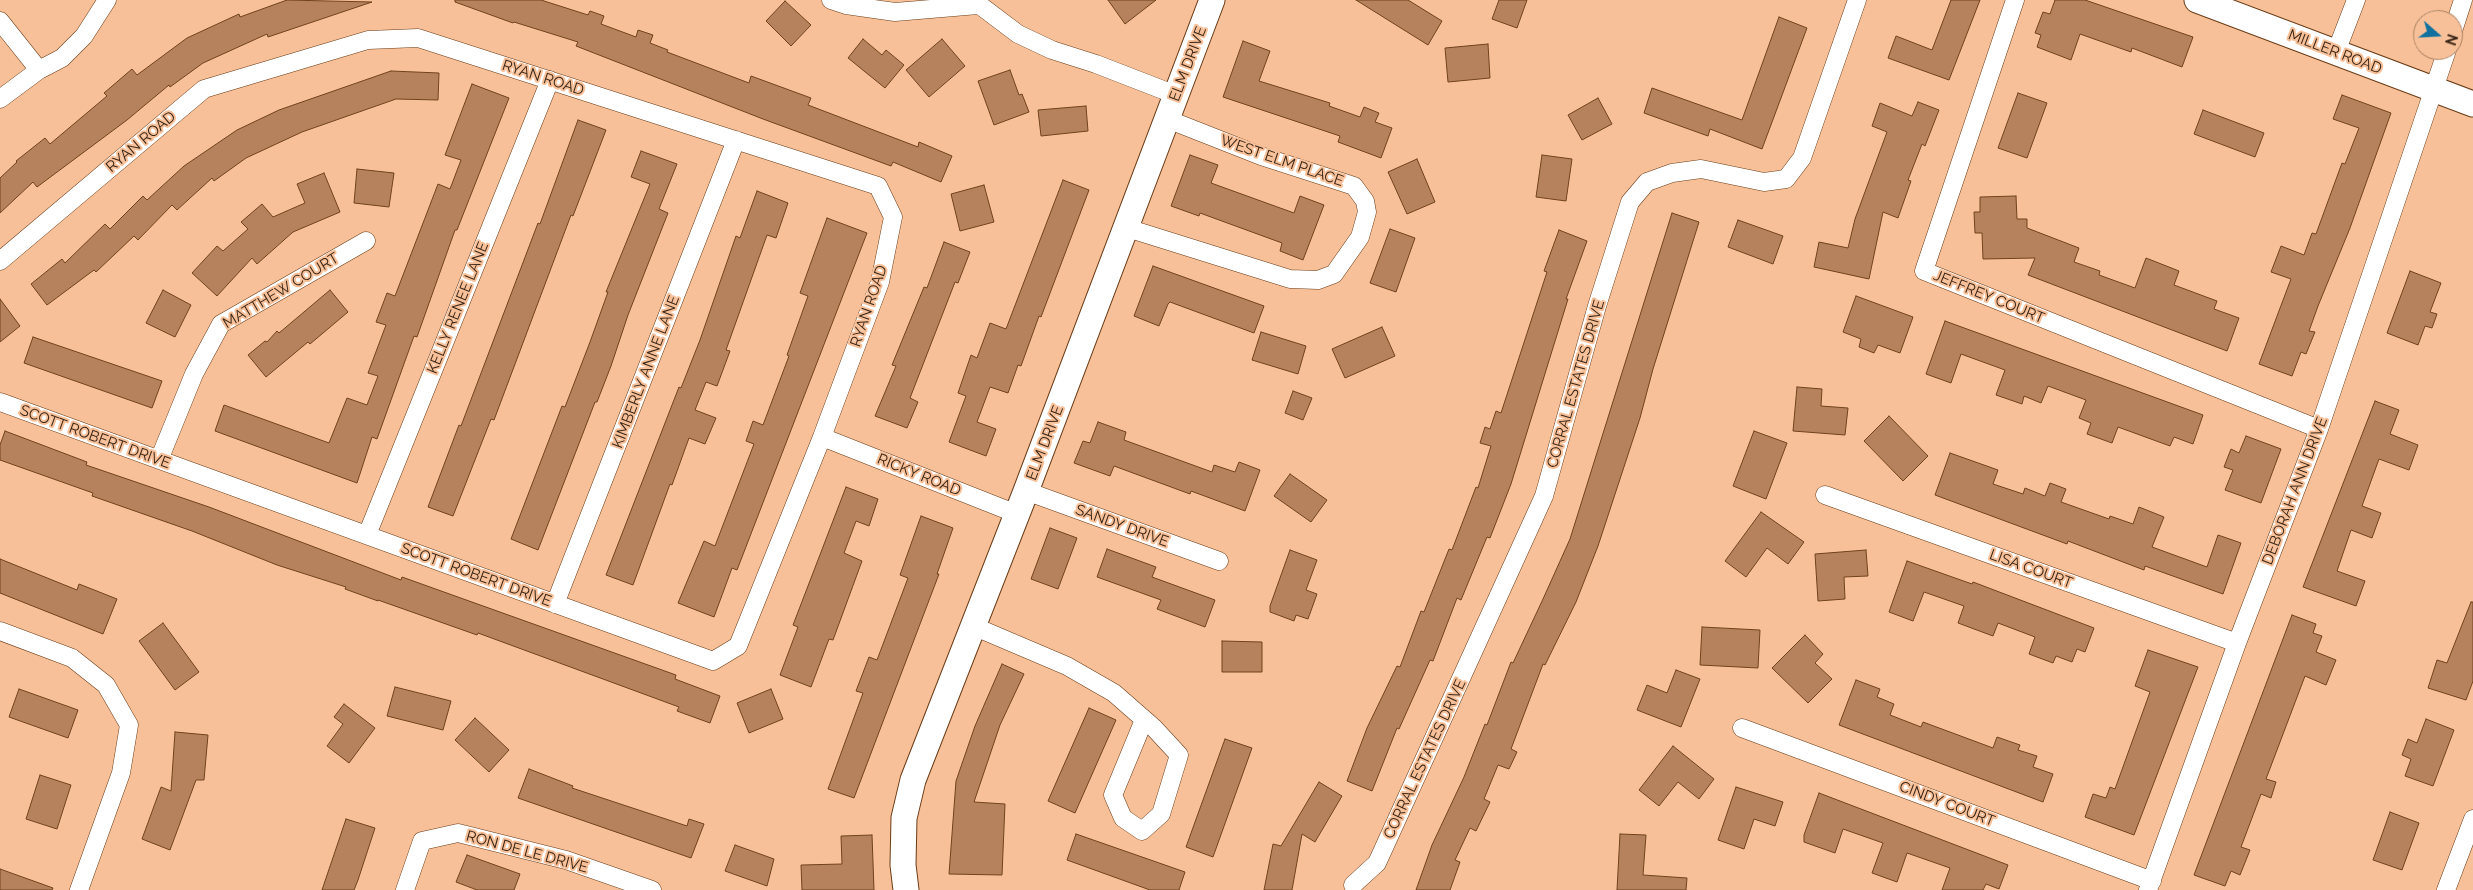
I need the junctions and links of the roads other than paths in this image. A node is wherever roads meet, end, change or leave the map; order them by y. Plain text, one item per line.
1 (107, 0) edge
2 (830, 0) edge
3 (1212, 0) edge
4 (1858, 0) edge
5 (2015, 0) edge
6 (2197, 0) edge
7 (2356, 0) edge
8 (976, 2) edge
9 (0, 21) edge
10 (2336, 52) junction
11 (2444, 60) edge
12 (39, 70) junction
13 (550, 80) junction
14 (2434, 89) junction
15 (1176, 95) junction
16 (0, 99) edge
17 (2473, 104) edge
18 (1167, 119) junction
19 (736, 140) junction
20 (1126, 228) junction
21 (366, 241) dead end
22 (0, 261) edge
23 (0, 402) edge
24 (2319, 429) junction
25 (822, 437) junction
26 (159, 460) junction
27 (1026, 492) junction
28 (1825, 495) dead end
29 (1017, 514) junction
30 (367, 535) junction
31 (1219, 561) dead end
32 (555, 604) junction
33 (973, 626) junction
34 (0, 631) edge
35 (2237, 643) junction
36 (1144, 720) junction
37 (1742, 728) dead end
38 (2472, 825) edge
39 (1354, 885) dead end
40 (2150, 885) edge
41 (79, 890) edge
42 (405, 890) edge
43 (652, 890) edge
44 (906, 890) edge
45 (2446, 890) edge

1 - 12 street
2 - 8 street
3 - 15 street, ELM DRIVE
4 - 39 street, CORRAL ESTATES DRIVE
5 - 24 street, JEFFREY COURT
6 - 10 street, MILLER ROAD
7 - 10 street
8 - 15 street
9 - 12 street
10 - 14 street, MILLER ROAD
11 - 14 street, DEBORAH ANN DRIVE
12 - 16 street
13 - 19 street, RYAN ROAD
13 - 22 street, RYAN ROAD
13 - 30 street, KELLY RENEE LANE
14 - 17 street, MILLER ROAD
14 - 24 street, DEBORAH ANN DRIVE
15 - 18 street, ELM DRIVE
18 - 20 street, ELM DRIVE
18 - 20 street, WEST ELM PLACE
19 - 25 street, RYAN ROAD
19 - 32 street, KIMBERLY ANNE LANE
20 - 27 street, ELM DRIVE
21 - 26 street, MATTHEW COURT
23 - 26 street, SCOTT ROBERT DRIVE
24 - 35 street, DEBORAH ANN DRIVE
25 - 29 street, RICKY ROAD
25 - 32 street, SCOTT ROBERT DRIVE
26 - 30 street, SCOTT ROBERT DRIVE
27 - 29 street, ELM DRIVE
27 - 31 street, SANDY DRIVE
28 - 35 street, LISA COURT
29 - 33 street, ELM DRIVE
30 - 32 street, SCOTT ROBERT DRIVE
33 - 36 street
33 - 44 street, ELM DRIVE
34 - 41 street
35 - 40 street, DEBORAH ANN DRIVE
36 - 36 street
37 - 40 street, CINDY COURT
38 - 45 street
42 - 43 street, RON DE LE DRIVE

